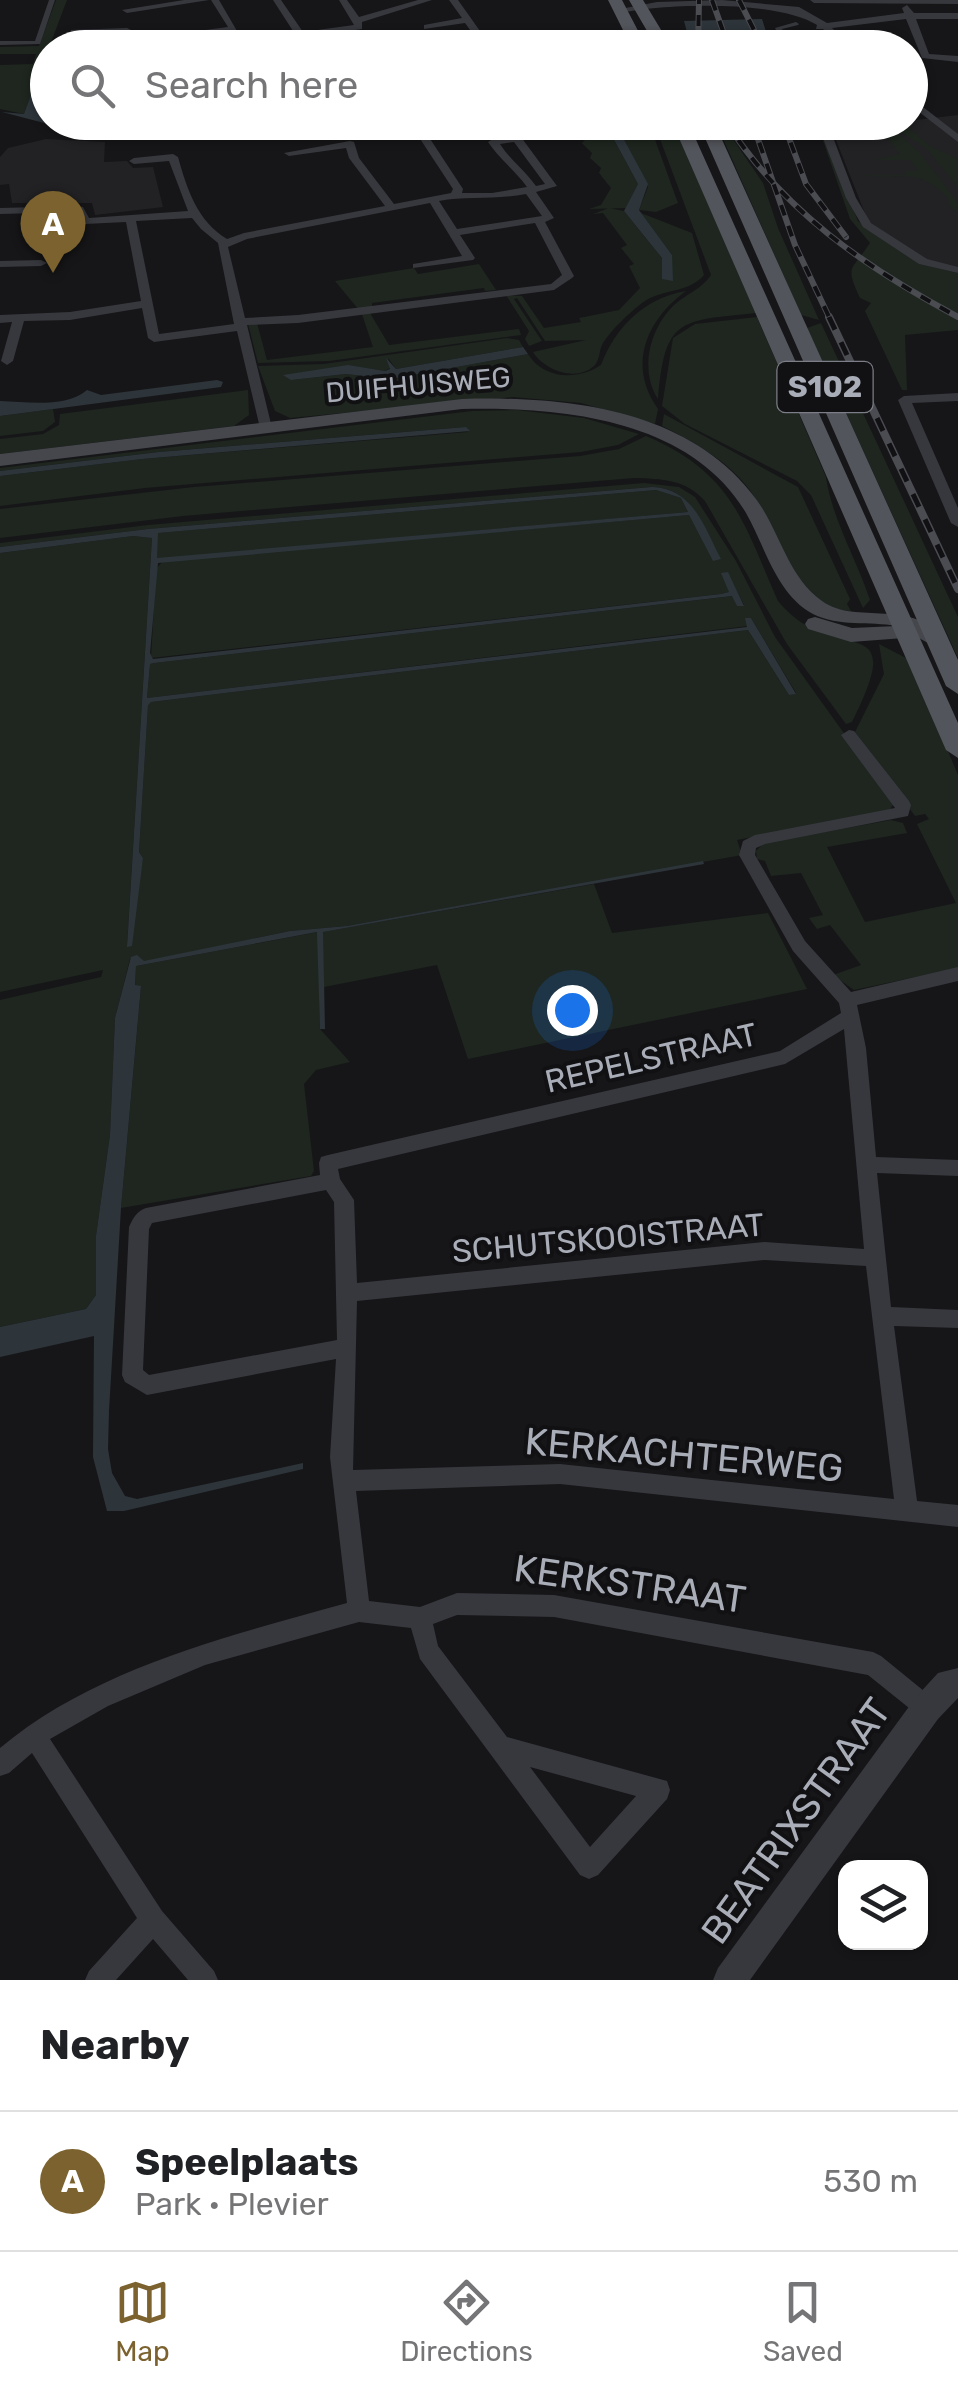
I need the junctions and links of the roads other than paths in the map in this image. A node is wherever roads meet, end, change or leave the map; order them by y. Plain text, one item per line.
1 (52, 0) edge
2 (205, 0) edge
3 (215, 0) edge
4 (277, 0) edge
5 (342, 0) edge
6 (428, 0) edge
7 (454, 0) edge
8 (814, 0) edge
9 (904, 0) edge
10 (958, 0) edge
11 (129, 5) edge
12 (618, 5) edge
13 (640, 5) edge
14 (958, 16) edge
15 (909, 17) junction
16 (357, 20) junction
17 (468, 20) junction
18 (796, 24) dead end
19 (427, 27) dead end
20 (234, 29) joint
21 (820, 29) joint
22 (42, 30) edge
23 (127, 30) edge
24 (224, 30) edge
25 (298, 30) edge
26 (337, 30) edge
27 (475, 30) edge
28 (631, 30) edge
29 (655, 30) edge
30 (779, 30) edge
31 (914, 30) edge
32 (0, 43) edge
33 (30, 43) edge
34 (928, 56) edge
35 (958, 59) edge
36 (928, 114) edge
37 (928, 127) edge
38 (426, 140) edge
39 (509, 140) edge
40 (518, 140) edge
41 (688, 140) edge
42 (714, 140) edge
43 (829, 140) edge
44 (958, 140) edge
45 (958, 151) edge
46 (288, 154) dead end
47 (134, 161) dead end
48 (531, 190) junction
49 (456, 195) junction
50 (433, 200) junction
51 (392, 208) junction
52 (0, 211) edge
53 (196, 214) junction
54 (538, 220) junction
55 (131, 221) junction
56 (454, 234) junction
57 (224, 242) junction
58 (41, 263) dead end
59 (0, 264) edge
60 (417, 266) dead end
61 (958, 270) edge
62 (146, 304) junction
63 (19, 318) junction
64 (0, 319) edge
65 (239, 324) junction
66 (7, 360) dead end
67 (958, 398) edge
68 (266, 428) junction
69 (0, 460) edge
70 (958, 523) edge
71 (778, 560) junction
72 (874, 564) junction
73 (862, 616) junction
74 (919, 629) junction
75 (958, 686) edge
76 (849, 735) dead end
77 (958, 750) edge
78 (958, 974) edge
79 (849, 1008) junction
80 (868, 1165) junction
81 (958, 1168) edge
82 (330, 1172) junction
83 (876, 1258) junction
84 (347, 1293) junction
85 (885, 1316) junction
86 (958, 1319) edge
87 (344, 1348) junction
88 (344, 1481) junction
89 (907, 1511) junction
90 (958, 1516) edge
91 (360, 1611) junction
92 (420, 1618) junction
93 (958, 1683) edge
94 (928, 1708) junction
95 (34, 1736) junction
96 (500, 1747) junction
97 (0, 1764) edge
98 (153, 1920) junction
99 (98, 1980) edge
100 (205, 1980) edge
101 (730, 1980) edge

1 - 22 street
2 - 11 street
3 - 20 street
4 - 25 street
5 - 16 street
6 - 16 street
7 - 17 street
8 - 9 street
9 - 10 street
9 - 15 street
11 - 23 street
12 - 13 street
12 - 28 main road
13 - 21 street
13 - 29 main road
14 - 15 street
15 - 21 street
15 - 31 street
16 - 26 street
17 - 19 street
17 - 27 street
18 - 30 street
20 - 24 street
32 - 33 street
34 - 35 street
36 - 44 street
37 - 45 street
38 - 49 street
39 - 48 street
40 - 48 street
41 - 72 main road, S102
42 - 74 main road, S102
43 - 61 street
46 - 51 street
47 - 53 street
48 - 49 street
48 - 54 street
49 - 50 street
50 - 51 street
50 - 56 street
51 - 57 street
52 - 55 street
53 - 55 street
53 - 57 street
54 - 56 street
54 - 65 street
55 - 62 street
56 - 60 street
57 - 65 street
58 - 59 street
62 - 63 street
62 - 65 street
63 - 64 street
63 - 66 street
65 - 68 street
67 - 70 street
68 - 69 main road, DUIFHUISWEG
68 - 71 main road, DUIFHUISWEG
71 - 73 main road, DUIFHUISWEG
71 - 74 main road, DUIFHUISWEG
72 - 73 main road
72 - 74 main road, S102
73 - 74 main road, DUIFHUISWEG
74 - 75 main road, S102
74 - 77 main road, S102
76 - 79 street
78 - 79 street, REPELSTRAAT
79 - 80 street
79 - 82 street, REPELSTRAAT
80 - 81 street
80 - 83 street
82 - 84 street
82 - 87 street, REPELSTRAAT
83 - 84 street, SCHUTSKOOISTRAAT
83 - 85 street
84 - 87 street
85 - 86 street
85 - 89 street
87 - 88 street
88 - 89 street, KERKACHTERWEG
88 - 91 street
89 - 90 street, KERKACHTERWEG
91 - 92 street, KERKSTRAAT
91 - 95 street, KERKSTRAAT
92 - 94 street, KERKSTRAAT
92 - 96 street
93 - 94 street
94 - 101 street, BEATRIXSTRAAT
95 - 97 street, KERKSTRAAT
95 - 98 street
96 - 96 street
98 - 99 street
98 - 100 street

